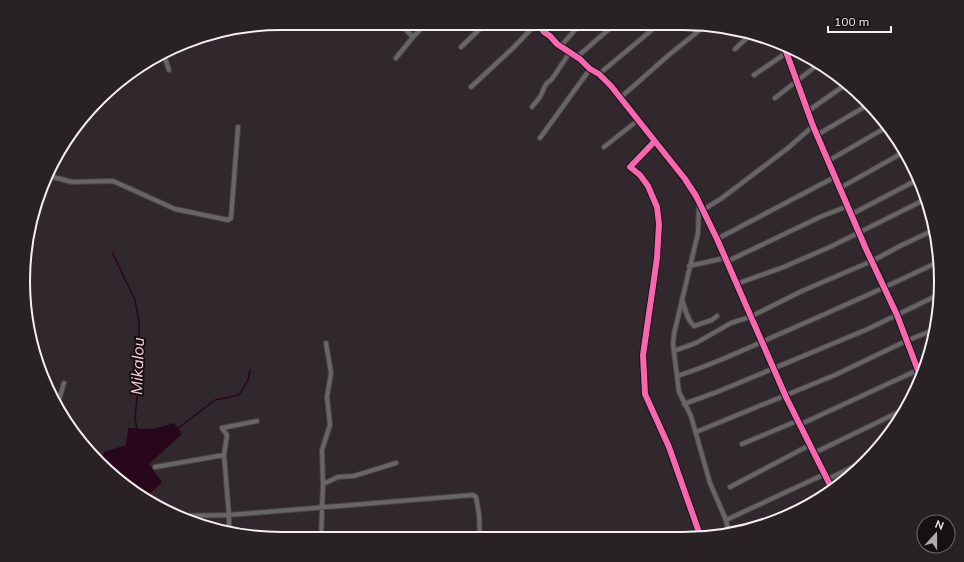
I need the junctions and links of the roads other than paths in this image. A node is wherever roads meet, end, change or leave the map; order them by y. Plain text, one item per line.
1 (406, 30) edge
2 (420, 30) edge
3 (479, 30) edge
4 (530, 30) edge
5 (542, 30) edge
6 (575, 30) edge
7 (609, 30) edge
8 (652, 30) edge
9 (699, 31) edge
10 (413, 37) junction
11 (746, 39) edge
12 (561, 46) junction
13 (461, 47) dead end
14 (735, 49) dead end
15 (570, 52) junction
16 (787, 53) joint
17 (577, 57) junction
18 (396, 58) dead end
19 (165, 59) edge
20 (815, 68) edge
21 (590, 69) junction
22 (169, 70) dead end
23 (599, 74) junction
24 (754, 75) dead end
25 (798, 81) junction
26 (471, 87) dead end
27 (842, 87) edge
28 (620, 98) junction
29 (775, 98) dead end
30 (532, 107) dead end
31 (863, 107) edge
32 (808, 111) junction
33 (637, 121) junction
34 (813, 126) junction
35 (238, 127) dead end
36 (883, 129) edge
37 (817, 135) junction
38 (540, 138) dead end
39 (654, 142) junction
40 (604, 147) dead end
41 (899, 155) edge
42 (828, 161) junction
43 (53, 177) edge
44 (835, 177) junction
45 (914, 182) edge
46 (840, 188) junction
47 (921, 201) edge
48 (699, 203) junction
49 (848, 206) junction
50 (703, 210) junction
51 (852, 214) junction
52 (860, 232) junction
53 (929, 232) edge
54 (717, 239) junction
55 (726, 260) junction
56 (872, 261) junction
57 (933, 264) edge
58 (690, 266) junction
59 (736, 284) junction
60 (885, 288) junction
61 (933, 297) edge
62 (682, 298) junction
63 (897, 315) junction
64 (718, 316) dead end
65 (750, 317) junction
66 (928, 332) edge
67 (906, 341) junction
68 (761, 342) junction
69 (326, 343) dead end
70 (674, 351) junction
71 (773, 369) junction
72 (918, 369) edge
73 (917, 372) edge
74 (677, 376) junction
75 (64, 383) dead end
76 (786, 397) junction
77 (59, 398) edge
78 (684, 404) junction
79 (896, 413) edge
80 (256, 421) dead end
81 (798, 423) junction
82 (696, 432) junction
83 (742, 444) dead end
84 (810, 445) junction
85 (814, 452) junction
86 (224, 454) junction
87 (396, 463) dead end
88 (155, 467) dead end
89 (849, 469) edge
90 (825, 474) junction
91 (828, 479) junction
92 (323, 484) junction
93 (830, 484) edge
94 (730, 487) dead end
95 (322, 507) junction
96 (229, 515) junction
97 (192, 516) edge
98 (726, 520) junction
99 (229, 526) edge
100 (728, 528) edge
101 (699, 531) edge
102 (321, 532) edge
103 (479, 532) edge

1 - 10 street
2 - 10 street
3 - 13 street
4 - 26 street
5 - 12 street
6 - 12 street
7 - 17 street
8 - 23 street
9 - 28 street
10 - 18 street
11 - 14 street
12 - 15 street
15 - 17 street
15 - 30 street
16 - 24 street
16 - 25 street
17 - 21 street
19 - 22 street
20 - 25 street
21 - 23 street
21 - 38 street
23 - 28 street
25 - 29 street
25 - 32 street
27 - 32 street
28 - 33 street
31 - 37 street
32 - 34 street
33 - 39 street
33 - 40 street
34 - 37 street
34 - 50 street
35 - 43 street
36 - 42 street
37 - 42 street
39 - 48 street
39 - 101 street
41 - 46 street
42 - 44 street
44 - 46 street
44 - 54 street
45 - 51 street
46 - 49 street
47 - 52 street
48 - 50 street
48 - 58 street
49 - 51 street
49 - 55 street
50 - 54 street
51 - 52 street
52 - 56 street
52 - 59 street
53 - 56 street
54 - 55 street
55 - 58 street
55 - 59 street
56 - 60 street
56 - 65 street
57 - 60 street
58 - 62 street
59 - 65 street
60 - 63 street
60 - 68 street
61 - 63 street
62 - 64 street
62 - 70 street
63 - 67 street
63 - 71 street
65 - 68 street
65 - 70 street
66 - 67 street
67 - 72 street
67 - 76 street
68 - 71 street
68 - 74 street
69 - 92 street
70 - 74 street
71 - 76 street
71 - 78 street
73 - 81 street
74 - 78 street
75 - 77 street
76 - 81 street
76 - 82 street
78 - 82 street
79 - 85 street
80 - 86 street
81 - 83 street
81 - 84 street
82 - 98 street
84 - 85 street
84 - 94 street
85 - 90 street
86 - 88 street
86 - 96 street
87 - 92 street
89 - 91 street
90 - 91 street
90 - 98 street
91 - 93 street
92 - 95 street
95 - 96 street
95 - 102 street
95 - 103 street
96 - 97 street
96 - 99 street
98 - 100 street

